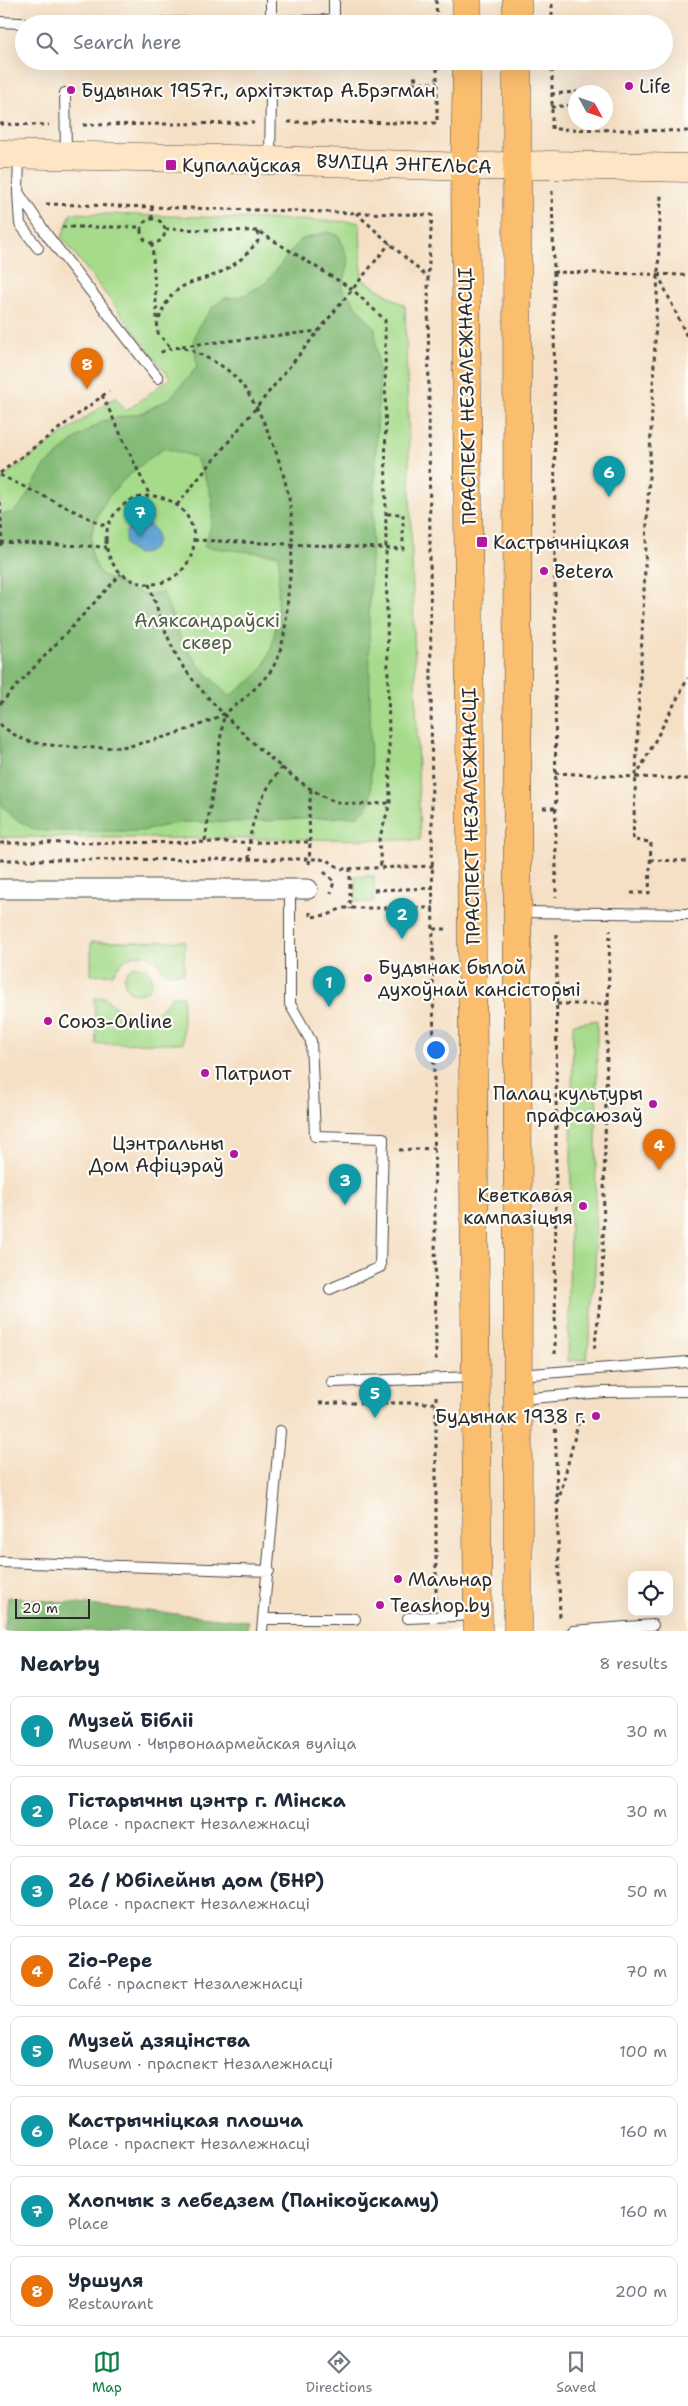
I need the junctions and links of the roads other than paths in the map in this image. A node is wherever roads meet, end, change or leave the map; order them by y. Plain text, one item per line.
1 (271, 0) edge
2 (334, 0) edge
3 (468, 0) edge
4 (517, 0) edge
5 (271, 15) edge
6 (334, 15) edge
7 (467, 15) edge
8 (517, 15) edge
9 (0, 22) edge
10 (15, 23) edge
11 (466, 70) edge
12 (517, 70) edge
13 (65, 93) dead end
14 (271, 94) dead end
15 (9, 154) edge
16 (66, 155) junction
17 (270, 160) junction
18 (516, 166) junction
19 (465, 167) junction
20 (688, 168) edge
21 (18, 192) junction
22 (38, 248) dead end
23 (158, 378) dead end
24 (0, 888) edge
25 (299, 889) joint
26 (518, 912) junction
27 (688, 914) edge
28 (330, 1289) dead end
29 (688, 1362) edge
30 (476, 1376) junction
31 (332, 1382) dead end
32 (517, 1387) junction
33 (688, 1391) edge
34 (280, 1431) dead end
35 (0, 1562) edge
36 (269, 1571) junction
37 (408, 1618) dead end
38 (264, 1619) junction
39 (355, 1619) dead end
40 (478, 1623) edge
41 (653, 1624) dead end
42 (262, 1631) edge
43 (518, 1631) edge
44 (573, 1631) edge

1 - 5 lane
2 - 6 lane
3 - 7 main road
4 - 8 main road
9 - 10 lane
11 - 19 main road, ПРАСПЕКТ НЕЗАЛЕЖНАСЦІ
12 - 18 main road
13 - 16 lane
14 - 17 lane
15 - 16 street, ВУЛІЦА ЭНГЕЛЬСА
15 - 21 lane
16 - 17 street, ВУЛІЦА ЭНГЕЛЬСА
17 - 19 street, ВУЛІЦА ЭНГЕЛЬСА
18 - 19 street, ВУЛІЦА ЭНГЕЛЬСА
18 - 20 street, ВУЛІЦА ЭНГЕЛЬСА
18 - 26 main road
19 - 30 main road, ПРАСПЕКТ НЕЗАЛЕЖНАСЦІ
21 - 22 lane
21 - 23 lane
24 - 25 street
25 - 28 lane
26 - 27 lane
26 - 32 main road
29 - 32 lane
30 - 31 lane
30 - 40 main road, ПРАСПЕКТ НЕЗАЛЕЖНАСЦІ
32 - 33 lane
32 - 43 main road
34 - 36 lane
35 - 36 lane
36 - 38 lane
37 - 40 lane
38 - 39 lane
38 - 42 lane
41 - 44 lane

